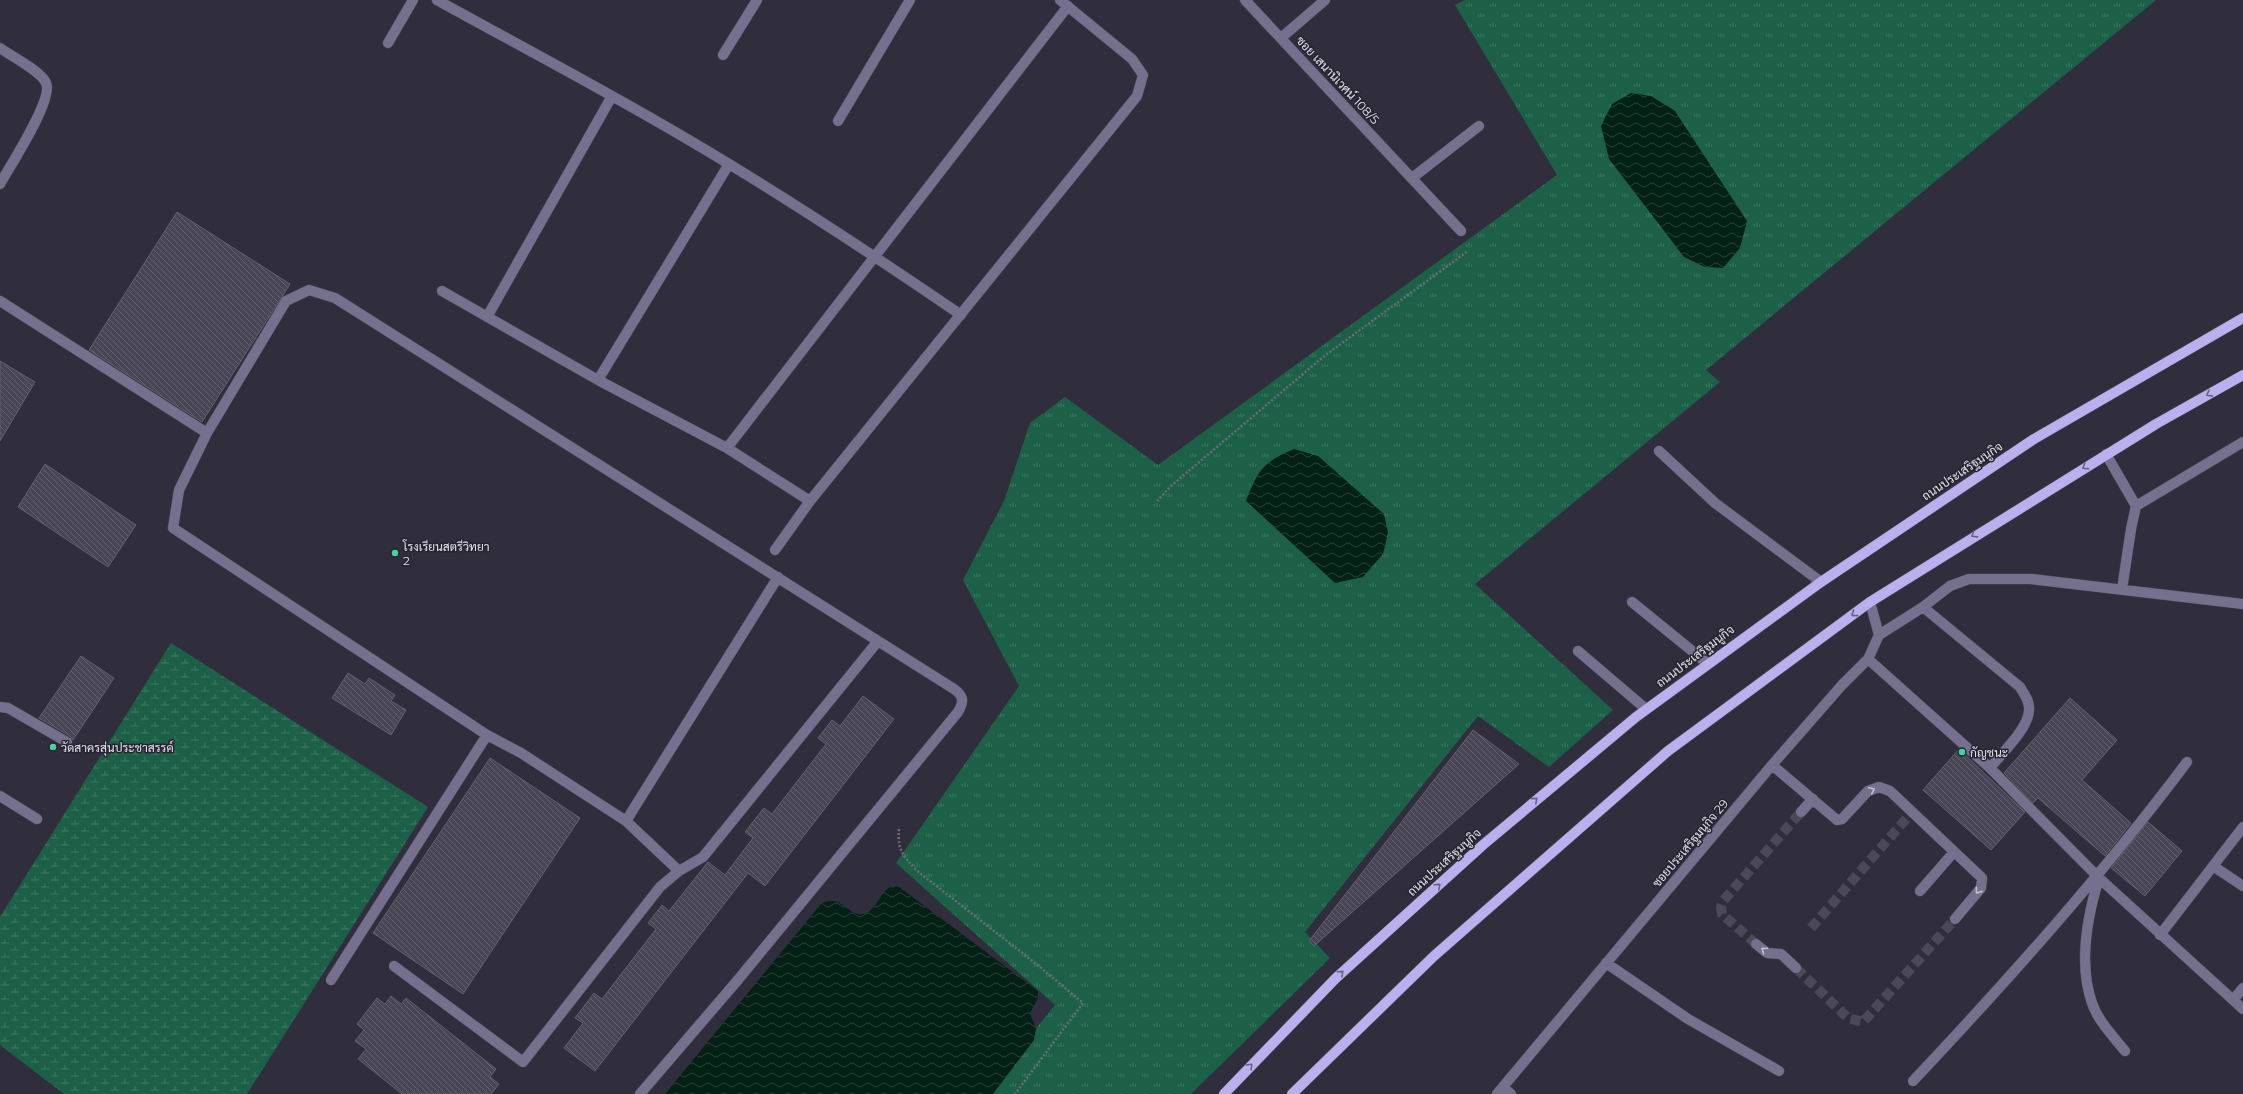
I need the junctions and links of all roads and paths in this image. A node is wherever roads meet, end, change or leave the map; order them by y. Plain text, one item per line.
1 (413, 0) edge
2 (437, 0) edge
3 (757, 0) edge
4 (910, 0) edge
5 (1245, 0) edge
6 (1325, 0) edge
7 (1064, 3) edge
8 (1281, 38) junction
9 (388, 43) dead end
10 (0, 48) edge
11 (723, 55) dead end
12 (612, 96) junction
13 (838, 121) dead end
14 (1479, 126) dead end
15 (729, 164) junction
16 (1412, 178) junction
17 (0, 184) edge
18 (1461, 231) dead end
19 (1468, 251) dead end
20 (876, 257) junction
21 (442, 291) dead end
22 (0, 301) edge
23 (961, 315) junction
24 (487, 317) junction
25 (2243, 318) edge
26 (2243, 375) edge
27 (598, 380) junction
28 (207, 434) junction
29 (2243, 442) edge
30 (726, 448) junction
31 (1659, 451) dead end
32 (2106, 454) junction
33 (810, 501) junction
34 (1156, 501) dead end
35 (2136, 506) junction
36 (775, 550) dead end
37 (778, 577) junction
38 (1822, 582) junction
39 (2122, 590) junction
40 (1632, 602) dead end
41 (1870, 602) junction
42 (2243, 604) edge
43 (1923, 607) junction
44 (1879, 635) junction
45 (878, 641) junction
46 (1578, 651) dead end
47 (1868, 659) junction
48 (1707, 663) junction
49 (0, 707) edge
50 (1646, 709) junction
51 (487, 735) junction
52 (66, 742) dead end
53 (2187, 762) dead end
54 (1772, 765) junction
55 (1990, 768) junction
56 (0, 796) edge
57 (1813, 799) junction
58 (1802, 812) tunnel mouth
59 (37, 819) dead end
60 (626, 821) junction
61 (2243, 827) edge
62 (899, 829) dead end
63 (1954, 852) junction
64 (2213, 866) junction
65 (679, 871) junction
66 (2098, 877) junction
67 (2243, 886) edge
68 (1920, 891) dead end
69 (1955, 919) tunnel mouth
70 (2160, 935) junction
71 (1756, 944) tunnel mouth
72 (1606, 963) junction
73 (394, 966) dead end
74 (1796, 968) tunnel mouth
75 (331, 980) dead end
76 (2243, 988) edge
77 (2233, 1000) junction
78 (2243, 1009) edge
79 (2125, 1051) dead end
80 (1779, 1071) dead end
81 (1913, 1081) dead end
82 (1500, 1091) edge
83 (640, 1094) edge
84 (1015, 1094) edge
85 (1224, 1094) edge
86 (1292, 1094) edge
87 (1511, 1094) edge

1 - 9 street
2 - 12 street
3 - 11 street
4 - 13 street
5 - 8 street, ซอย เสนานิเวศน์ 108/5
6 - 8 street
7 - 20 street
7 - 23 street
8 - 16 street, ซอย เสนานิเวศน์ 108/5
10 - 17 street
12 - 15 street
12 - 24 street
14 - 16 street
15 - 20 street
15 - 27 street
16 - 18 street, ซอย เสนานิเวศน์ 108/5
19 - 34 path
20 - 23 street
20 - 30 street
21 - 24 street
22 - 28 street
23 - 33 street
24 - 27 street
25 - 38 main road, ถนนประเสริฐมนูกิจ
26 -> 32 main road
27 - 30 street
28 - 37 street
28 - 51 street
29 - 35 street
30 - 33 street
31 - 38 street
32 - 35 street
32 -> 41 main road
33 - 36 street
35 - 39 street
37 - 45 street
37 - 60 street
38 - 48 main road, ถนนประเสริฐมนูกิจ
39 - 42 street
39 - 43 street
40 - 48 street
41 - 44 street
41 -> 86 main road
43 - 44 street
43 - 55 street
44 - 47 street, ซอยประเสริฐมนูกิจ 29
45 - 65 street
45 - 83 street
46 - 50 street
47 - 54 street, ซอยประเสริฐมนูกิจ 29
47 - 55 street
48 - 50 main road, ถนนประเสริฐมนูกิจ
49 - 52 street
85 -> 50 main road, ถนนประเสริฐมนูกิจ
51 - 60 street
51 - 75 street
53 - 66 street
54 - 57 street
54 - 72 street, ซอยประเสริฐมนูกิจ 29
55 - 66 street
56 - 59 street
57 - 58 street
57 -> 63 street
60 - 65 street
61 - 64 street
62 - 84 path
63 - 68 street
63 -> 69 street
64 - 67 street
64 - 70 street
65 - 73 street
66 - 70 street
66 - 79 street
66 - 81 street
70 - 77 street
74 -> 71 street
72 - 80 street
72 - 82 street, ซอยประเสริฐมนูกิจ 29
76 - 77 street
77 - 78 street
82 - 87 street

